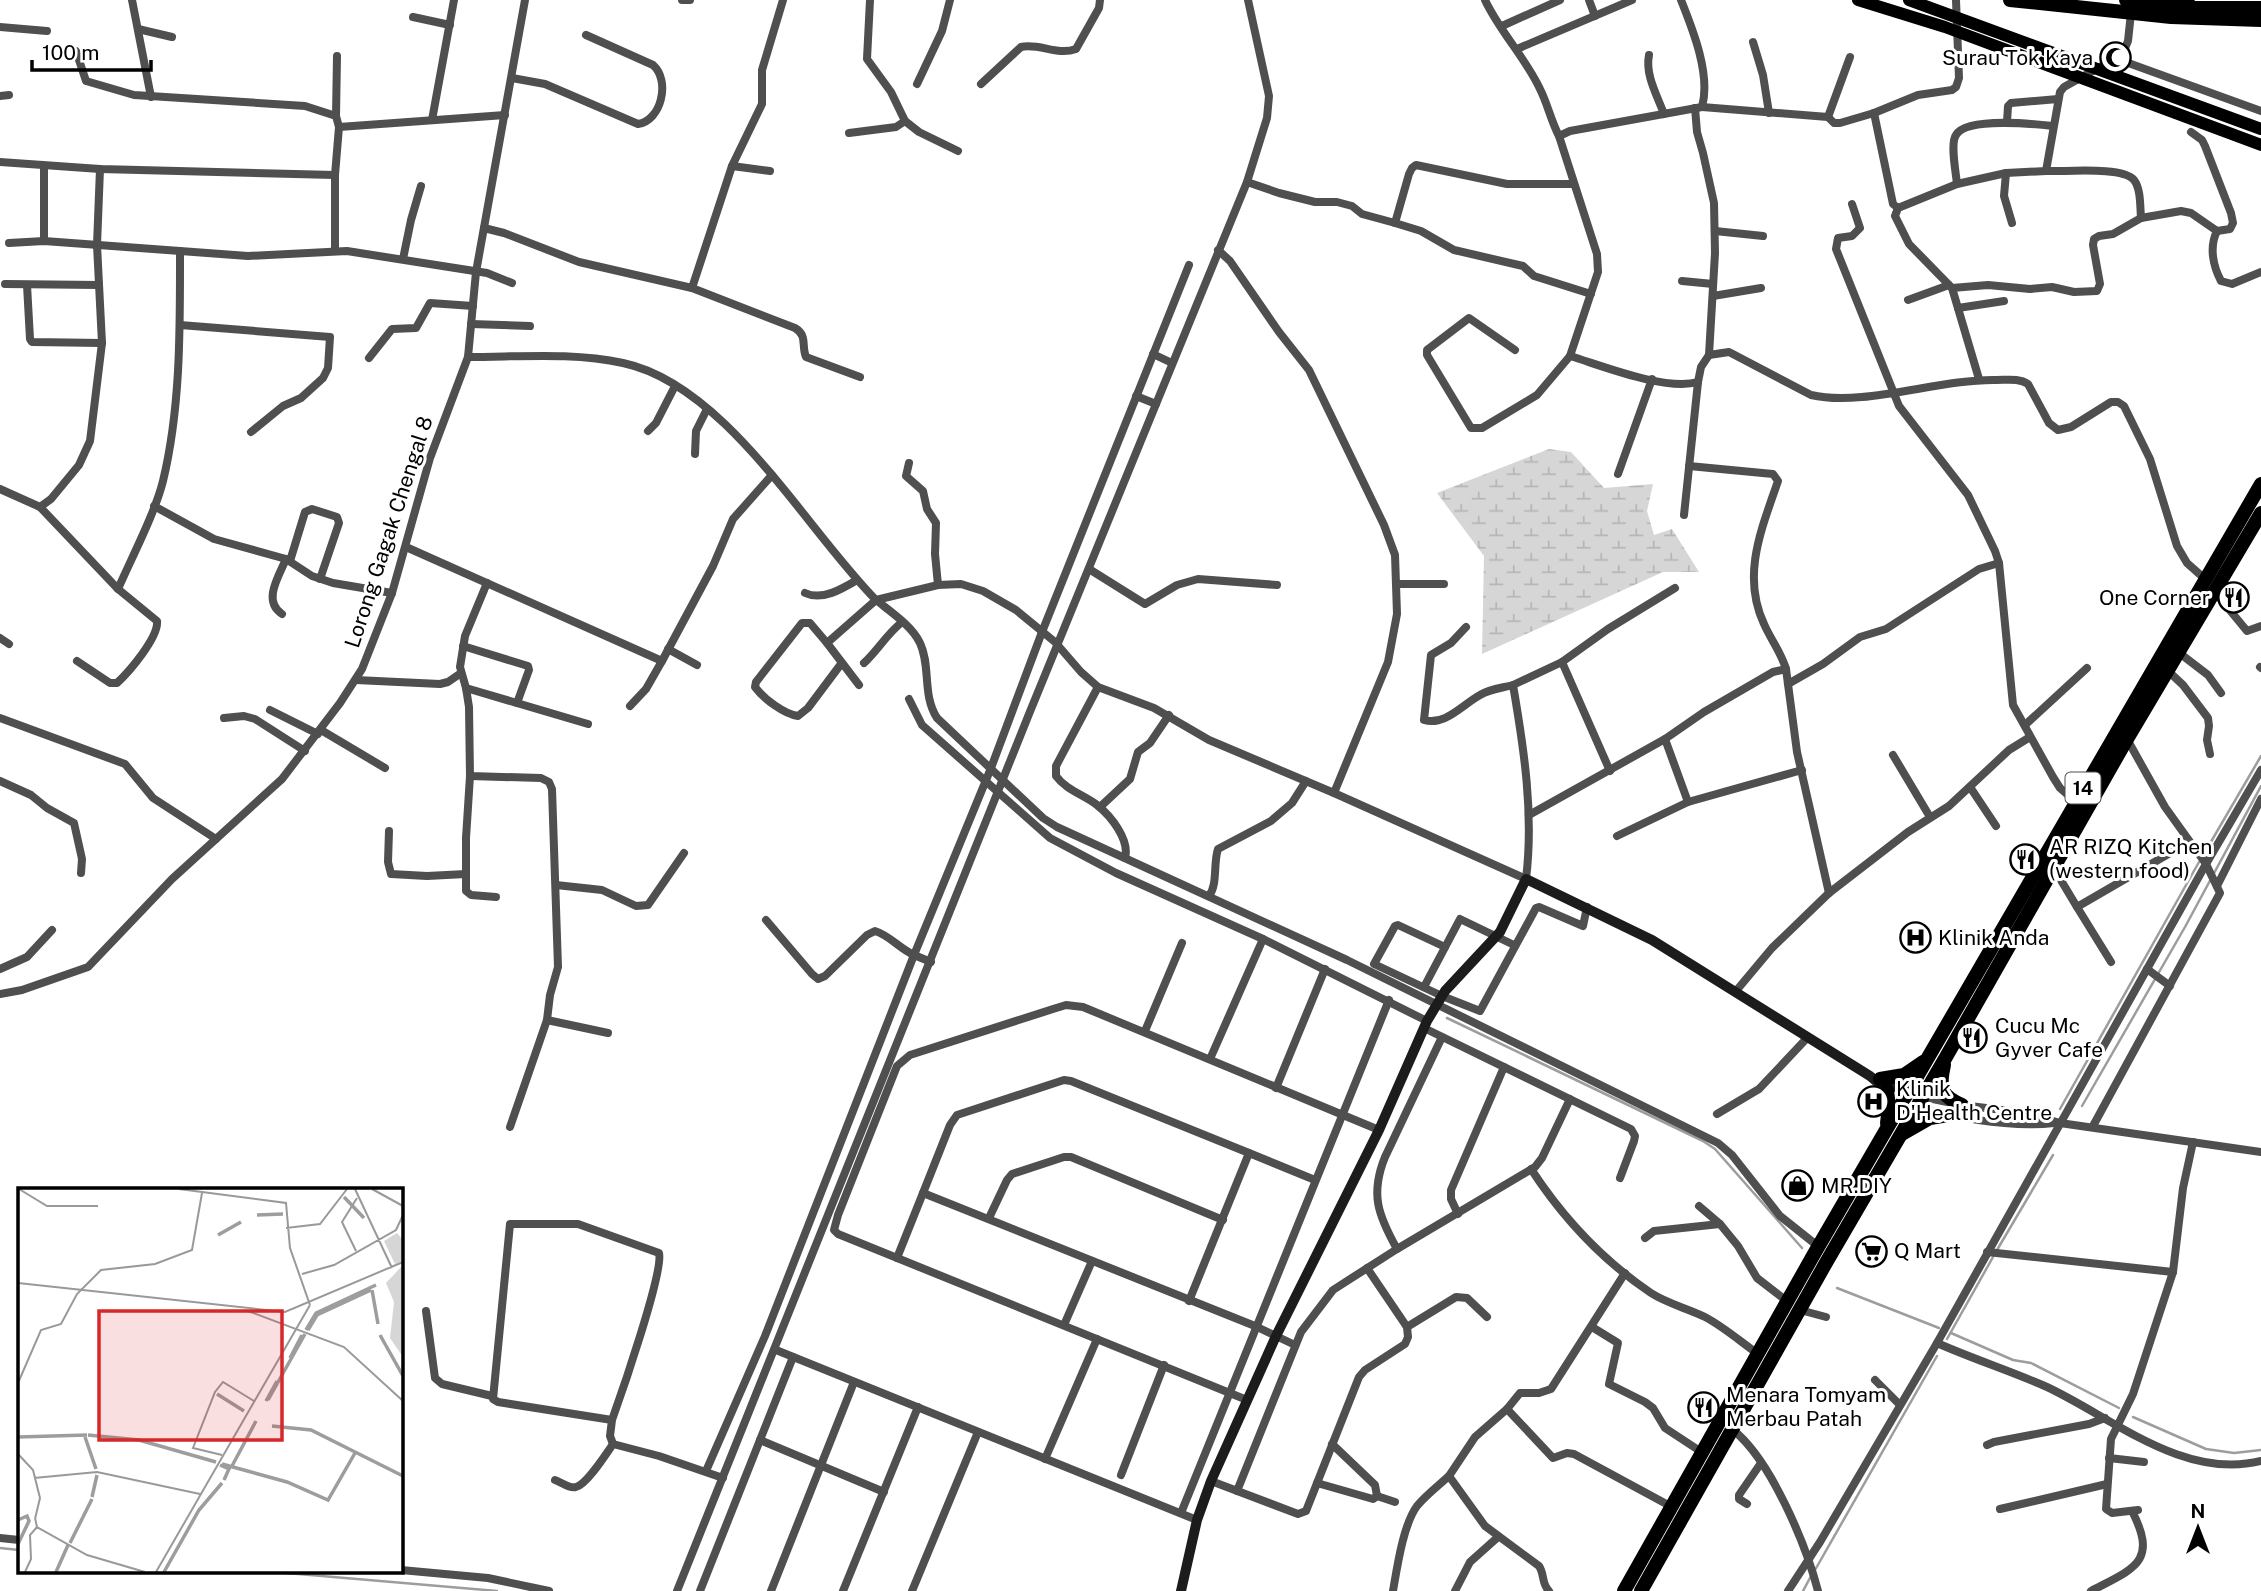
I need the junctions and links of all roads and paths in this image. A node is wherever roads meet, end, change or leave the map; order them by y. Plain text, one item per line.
1 (132, 0) edge
2 (454, 0) edge
3 (525, 0) edge
4 (682, 0) edge
5 (690, 0) edge
6 (783, 0) edge
7 (870, 0) edge
8 (950, 0) edge
9 (1100, 0) edge
10 (1248, 0) edge
11 (1485, 0) edge
12 (1560, 0) edge
13 (1589, 0) edge
14 (1632, 0) edge
15 (1681, 0) edge
16 (1858, 0) edge
17 (1909, 0) edge
18 (1956, 0) edge
19 (2010, 0) edge
20 (2128, 7) edge
21 (2261, 8) edge
22 (1595, 16) junction
23 (413, 18) dead end
24 (2261, 20) edge
25 (450, 25) junction
26 (1502, 26) junction
27 (0, 27) edge
28 (138, 29) junction
29 (47, 31) dead end
30 (586, 35) dead end
31 (172, 37) dead end
32 (1753, 42) dead end
33 (1517, 49) junction
34 (76, 51) dead end
35 (1649, 55) dead end
36 (337, 56) dead end
37 (1850, 57) dead end
38 (2120, 60) junction
39 (512, 78) junction
40 (917, 84) dead end
41 (981, 84) dead end
42 (151, 97) junction
43 (2058, 99) junction
44 (1699, 108) junction
45 (2261, 111) edge
46 (1769, 113) junction
47 (1874, 113) junction
48 (1664, 114) junction
49 (505, 115) junction
50 (336, 116) junction
51 (1828, 117) junction
52 (432, 120) junction
53 (905, 121) junction
54 (2007, 122) junction
55 (2053, 126) junction
56 (339, 127) junction
57 (2261, 129) edge
58 (2191, 132) dead end
59 (849, 133) dead end
60 (1559, 136) junction
61 (2261, 145) edge
62 (958, 151) dead end
63 (0, 162) edge
64 (44, 166) junction
65 (732, 166) junction
66 (100, 169) junction
67 (770, 171) dead end
68 (2046, 171) junction
69 (2006, 173) junction
70 (335, 176) junction
71 (1247, 182) junction
72 (1573, 184) junction
73 (1957, 184) junction
74 (421, 187) dead end
75 (1852, 204) dead end
76 (1898, 208) junction
77 (2141, 218) junction
78 (1395, 223) junction
79 (2012, 223) dead end
80 (484, 228) junction
81 (1715, 231) junction
82 (2217, 231) junction
83 (1763, 236) dead end
84 (44, 241) junction
85 (9, 243) dead end
86 (97, 245) junction
87 (1218, 250) junction
88 (180, 251) junction
89 (335, 251) junction
90 (403, 260) junction
91 (1189, 265) dead end
92 (476, 272) junction
93 (2261, 272) edge
94 (1682, 281) dead end
95 (512, 283) dead end
96 (5, 284) dead end
97 (1713, 284) junction
98 (27, 285) junction
99 (99, 285) junction
100 (1950, 286) junction
101 (692, 288) junction
102 (1761, 288) dead end
103 (1591, 294) junction
104 (1713, 296) junction
105 (1908, 300) dead end
106 (2004, 301) dead end
107 (472, 306) junction
108 (1958, 308) junction
109 (471, 324) junction
110 (180, 325) junction
111 (530, 326) dead end
112 (102, 343) junction
113 (1515, 350) dead end
114 (1153, 354) junction
115 (1710, 355) junction
116 (1570, 356) junction
117 (468, 357) junction
118 (369, 358) dead end
119 (1172, 363) junction
120 (860, 377) dead end
121 (1652, 379) junction
122 (1979, 379) junction
123 (1698, 382) junction
124 (676, 386) junction
125 (1892, 392) junction
126 (1136, 396) junction
127 (1156, 404) junction
128 (707, 409) junction
129 (648, 431) dead end
130 (251, 432) dead end
131 (695, 454) dead end
132 (909, 463) dead end
133 (1689, 466) junction
134 (1618, 474) dead end
135 (772, 475) junction
136 (2261, 484) edge
137 (0, 489) edge
138 (154, 506) junction
139 (40, 508) junction
140 (2255, 514) edge
141 (1684, 515) dead end
142 (406, 547) junction
143 (288, 560) junction
144 (1999, 563) junction
145 (1089, 569) junction
146 (320, 579) junction
147 (856, 580) junction
148 (487, 583) junction
149 (1396, 584) junction
150 (1444, 584) dead end
151 (938, 585) junction
152 (1277, 585) dead end
153 (2210, 585) junction
154 (1675, 588) dead end
155 (118, 589) junction
156 (388, 593) junction
157 (806, 593) dead end
158 (876, 600) junction
159 (282, 614) dead end
160 (902, 622) junction
161 (1466, 626) dead end
162 (2261, 626) edge
163 (1043, 632) junction
164 (0, 638) edge
165 (827, 643) junction
166 (1057, 643) junction
167 (9, 644) dead end
168 (463, 646) junction
169 (668, 649) junction
170 (2178, 652) junction
171 (662, 661) junction
172 (77, 662) dead end
173 (1562, 662) junction
174 (864, 663) dead end
175 (841, 664) junction
176 (697, 665) dead end
177 (2087, 668) dead end
178 (1786, 669) junction
179 (2167, 670) junction
180 (461, 673) junction
181 (356, 680) junction
182 (1788, 684) junction
183 (859, 685) dead end
184 (1513, 685) junction
185 (1098, 687) junction
186 (467, 688) junction
187 (2221, 693) dead end
188 (909, 699) dead end
189 (517, 703) junction
190 (630, 706) dead end
191 (270, 710) dead end
192 (924, 714) junction
193 (1169, 715) junction
194 (0, 718) edge
195 (224, 718) dead end
196 (588, 724) dead end
197 (2025, 725) junction
198 (319, 732) junction
199 (2030, 737) junction
200 (1665, 739) junction
201 (2127, 740) junction
202 (305, 751) junction
203 (2210, 754) dead end
204 (1893, 755) dead end
205 (385, 768) dead end
206 (1801, 770) junction
207 (2261, 770) edge
208 (1610, 771) junction
209 (988, 774) junction
210 (470, 776) junction
211 (0, 781) edge
212 (1306, 781) junction
213 (1001, 786) junction
214 (1970, 787) junction
215 (1334, 793) junction
216 (2075, 801) junction
217 (1688, 802) junction
218 (2254, 804) edge
219 (1100, 807) junction
220 (1529, 815) junction
221 (1930, 817) junction
222 (1996, 826) dead end
223 (388, 831) dead end
224 (212, 835) junction
225 (1617, 836) dead end
226 (2189, 842) junction
227 (684, 853) dead end
228 (1125, 858) junction
229 (1134, 864) junction
230 (2053, 867) junction
231 (2207, 868) junction
232 (82, 873) dead end
233 (466, 874) junction
234 (1128, 876) junction
235 (1527, 879) junction
236 (556, 885) junction
237 (2216, 885) junction
238 (1829, 893) junction
239 (1209, 896) junction
240 (496, 897) dead end
241 (2077, 906) junction
242 (1587, 907) junction
243 (766, 920) dead end
244 (52, 930) dead end
245 (1497, 936) junction
246 (1263, 939) junction
247 (1182, 943) dead end
248 (1514, 946) junction
249 (1445, 947) junction
250 (914, 955) junction
251 (931, 962) junction
252 (2111, 962) dead end
253 (0, 969) edge
254 (1325, 969) junction
255 (2149, 971) junction
256 (2170, 986) junction
257 (1424, 987) junction
258 (1736, 991) junction
259 (0, 994) edge
260 (1389, 1000) junction
261 (1439, 1000) junction
262 (547, 1020) junction
263 (1426, 1024) junction
264 (1145, 1031) junction
265 (608, 1033) dead end
266 (1441, 1037) junction
267 (1808, 1037) junction
268 (1930, 1055) junction
269 (1946, 1057) junction
270 (1210, 1059) junction
271 (1504, 1067) junction
272 (1879, 1082) junction
273 (1276, 1088) junction
274 (1570, 1099) junction
275 (1913, 1099) junction
276 (1962, 1105) junction
277 (1717, 1114) dead end
278 (1343, 1115) junction
279 (1948, 1115) junction
280 (2060, 1123) junction
281 (2093, 1126) junction
282 (510, 1127) dead end
283 (1379, 1130) junction
284 (1899, 1136) junction
285 (1881, 1138) junction
286 (2193, 1142) junction
287 (2261, 1152) edge
288 (1249, 1153) junction
289 (1531, 1169) junction
290 (1620, 1178) dead end
291 (1315, 1180) junction
292 (923, 1193) junction
293 (1699, 1206) dead end
294 (834, 1213) junction
295 (1458, 1214) junction
296 (989, 1217) junction
297 (1223, 1220) junction
298 (1720, 1224) junction
299 (1645, 1238) dead end
300 (1819, 1247) junction
301 (1397, 1249) junction
302 (1987, 1252) junction
303 (897, 1258) junction
304 (1092, 1261) junction
305 (1367, 1268) junction
306 (2173, 1272) junction
307 (1625, 1273) junction
308 (1189, 1301) junction
309 (1794, 1306) junction
310 (426, 1311) dead end
311 (1488, 1317) dead end
312 (1826, 1318) dead end
313 (1064, 1325) junction
314 (1255, 1326) junction
315 (1407, 1326) junction
316 (1592, 1326) junction
317 (1276, 1336) junction
318 (1097, 1339) junction
319 (1937, 1343) junction
320 (1295, 1345) junction
321 (776, 1350) junction
322 (1758, 1354) junction
323 (793, 1357) junction
324 (1164, 1365) junction
325 (1875, 1380) dead end
326 (854, 1382) junction
327 (1229, 1392) junction
328 (492, 1396) junction
329 (1247, 1400) junction
330 (1900, 1405) junction
331 (918, 1408) junction
332 (1507, 1409) junction
333 (2105, 1418) junction
334 (612, 1420) junction
335 (2116, 1424) junction
336 (1733, 1430) junction
337 (978, 1432) junction
338 (760, 1440) junction
339 (613, 1444) junction
340 (1332, 1444) junction
341 (1987, 1446) dead end
342 (1703, 1453) junction
343 (2109, 1458) junction
344 (1045, 1459) junction
345 (2261, 1461) edge
346 (2144, 1462) dead end
347 (1761, 1463) junction
348 (821, 1466) junction
349 (706, 1471) junction
350 (1121, 1475) dead end
351 (1449, 1476) junction
352 (723, 1478) junction
353 (555, 1480) dead end
354 (1212, 1481) junction
355 (1317, 1483) junction
356 (2107, 1484) junction
357 (1237, 1491) junction
358 (884, 1492) junction
359 (1377, 1496) junction
360 (1395, 1502) dead end
361 (1747, 1504) dead end
362 (1672, 1507) junction
363 (2000, 1509) dead end
364 (1181, 1513) junction
365 (1197, 1520) junction
366 (1498, 1537) junction
367 (0, 1538) edge
368 (18, 1539) edge
369 (1810, 1561) junction
370 (402, 1570) edge
371 (549, 1591) edge
372 (677, 1591) edge
373 (699, 1591) edge
374 (771, 1591) edge
375 (843, 1591) edge
376 (912, 1591) edge
377 (1181, 1591) edge
378 (1393, 1591) edge
379 (1455, 1591) edge
380 (1549, 1591) edge
381 (1625, 1591) edge
382 (1641, 1591) edge
383 (1788, 1591) edge
384 (1818, 1591) edge
385 (2091, 1591) edge

1 - 28 street
2 - 25 street
3 - 39 street, Lorong Gagak Chengal 8
4 - 5 street
6 - 65 street
7 - 53 street
8 - 40 street
9 - 41 street
10 - 71 street
11 - 26 street
12 - 26 street
13 - 22 street
14 - 22 street
15 - 44 street
16 - 61 main road
17 - 57 main road
18 - 47 street
19 - 20 highway
20 - 21 highway
20 - 24 highway
20 - 38 street
22 - 33 street
23 - 25 street
25 - 52 street
26 - 33 street
27 - 29 street
28 - 31 street
28 - 42 street
30 - 39 street
32 - 46 street
33 - 60 street
34 - 42 street
35 - 48 street
36 - 50 street
37 - 51 street
38 - 43 street
38 - 45 street
39 - 49 street, Lorong Gagak Chengal 8
42 - 50 street
43 - 54 street
43 - 55 street
44 - 46 street
44 - 48 street
44 - 81 street
46 - 51 street
47 - 51 street
47 - 76 street
48 - 60 street
49 - 52 street
49 - 80 street, Lorong Gagak Chengal 8
50 - 56 street
52 - 56 street
53 - 59 street
53 - 62 street
54 - 55 street
54 - 73 street
55 - 68 street
56 - 70 street
58 - 82 street
60 - 72 street
63 - 64 street
64 - 66 street
64 - 84 street
65 - 67 street
65 - 101 street
66 - 70 street
66 - 86 street
68 - 69 street
68 - 77 street
69 - 73 street
69 - 79 street
70 - 89 street
71 - 78 street
71 - 87 street
72 - 78 street
72 - 103 street
73 - 76 street
74 - 90 street
75 - 125 street
76 - 100 street
77 - 82 street
77 - 100 street
78 - 103 street
80 - 92 street, Lorong Gagak Chengal 8
80 - 101 street
81 - 83 street
81 - 97 street
82 - 93 street
84 - 85 street
84 - 86 street
86 - 88 street
86 - 99 street
87 - 119 street
87 - 149 street
88 - 89 street
88 - 110 street
89 - 90 street
90 - 92 street
91 - 114 street
92 - 95 street
92 - 107 street, Lorong Gagak Chengal 8
94 - 97 street
96 - 98 street
97 - 104 street
98 - 99 street
98 - 112 street
99 - 112 street
100 - 105 street
100 - 108 street
101 - 120 street
102 - 104 street
103 - 116 street
104 - 115 street
106 - 108 street
107 - 109 street, Lorong Gagak Chengal 8
107 - 118 street
108 - 122 street
109 - 111 street
109 - 117 street, Lorong Gagak Chengal 8
110 - 130 street
110 - 138 street
112 - 139 street
113 - 116 street
114 - 119 street
114 - 126 street
115 - 123 street
115 - 125 street
116 - 121 street
117 - 124 street
117 - 142 street, Lorong Gagak Chengal 8
119 - 127 street
121 - 123 street
121 - 134 street
122 - 125 street
122 - 153 street
123 - 133 street
124 - 128 street
124 - 129 street
125 - 144 street
126 - 127 street
126 - 163 street
127 - 145 street
128 - 131 street
128 - 135 street
132 - 151 street
133 - 141 street
133 - 178 street
135 - 147 street
135 - 169 street
136 - 140 highway, 14
137 - 139 street
138 - 143 street
138 - 155 street
139 - 155 street
140 - 153 highway, 14
142 - 148 street
142 - 156 street, Lorong Gagak Chengal 8
143 - 146 street
143 - 146 street
143 - 159 street
144 - 182 street
144 - 197 street
145 - 152 street
145 - 166 street
146 - 156 street
147 - 157 street
147 - 158 street
148 - 168 street
148 - 171 street
149 - 150 street
149 - 215 street
151 - 158 street
151 - 163 street
153 - 162 street
153 - 170 highway, 14
153 - 216 highway, 14
154 - 173 street
155 - 172 street
156 - 181 street, Lorong Gagak Chengal 8
158 - 160 street
158 - 165 street
160 - 174 street
160 - 192 street
161 - 184 street
163 - 166 street
163 - 209 street
164 - 167 street
165 - 175 street
165 - 175 street
166 - 185 street
166 - 213 street
168 - 180 street
168 - 189 street
169 - 171 street
169 - 176 street
170 - 179 highway, 14
170 - 187 street
171 - 190 street
173 - 184 street
173 - 208 street
175 - 183 street
177 - 197 street
178 - 182 street
178 - 200 street
179 - 201 highway, 14
179 - 203 street
180 - 181 street
180 - 186 street
181 - 198 street, Lorong Gagak Chengal 8
182 - 206 street
184 - 220 street
185 - 193 street
185 - 219 street
186 - 189 street
186 - 210 street
188 - 192 street
189 - 196 street
191 - 198 street
192 - 209 street
192 - 209 street
193 - 212 street
193 - 219 street
194 - 224 street
195 - 202 street
197 - 199 street
198 - 202 street, Lorong Gagak Chengal 8
198 - 205 street
199 - 214 street
199 - 216 street
200 - 208 street
200 - 217 street
201 - 226 street
201 - 230 highway, 14
202 - 224 street, Lorong Gagak Chengal 8
204 - 221 street
206 - 217 street
206 - 238 street
207 - 218 street
208 - 220 street
209 - 213 street
209 - 213 street
209 - 250 street
210 - 233 street
210 - 236 street
211 - 232 street
212 - 215 street
212 - 239 street
213 - 228 street
213 - 234 street
213 - 251 street
214 - 221 street
214 - 222 street
215 - 235 street
216 - 268 highway, 14
217 - 225 street
218 - 231 street
218 - 237 street
219 - 228 street
220 - 235 street
221 - 238 street
223 - 233 street
224 - 259 street, Lorong Gagak Chengal 8
226 - 231 street
226 - 241 street
227 - 236 street
228 - 229 street
229 - 234 street
229 - 239 street
230 - 241 street
230 - 269 highway, 14
231 - 237 street
231 - 255 street
233 - 240 street
234 - 246 street
235 - 242 street
235 - 245 street
236 - 262 street
237 - 256 street
238 - 258 street
239 - 261 street
241 - 252 street
242 - 248 street
242 - 258 street
243 - 250 street
244 - 253 street
245 - 248 street
245 - 249 street
245 - 261 street
246 - 254 street
246 - 270 street
247 - 264 street
248 - 261 street
249 - 257 street
249 - 257 street
250 - 251 street
250 - 349 street
251 - 294 street
254 - 260 street
254 - 273 street
255 - 256 street
255 - 280 street
256 - 281 street
257 - 261 street
258 - 267 street
260 - 263 street
260 - 278 street
261 - 263 street
261 - 300 street
262 - 265 street
262 - 282 street
263 - 266 street
263 - 283 street
264 - 270 street
264 - 294 street
266 - 271 street
266 - 301 street
267 - 272 street
267 - 277 street
268 - 272 highway
268 - 275 highway, 14
269 - 275 highway, 14
269 - 276 highway
270 - 273 street
271 - 274 street
271 - 295 street
272 - 275 street
272 - 285 highway
273 - 278 street
274 - 289 street
274 - 290 street
275 - 276 street
275 - 279 street
275 - 284 highway, 14
275 - 285 highway, 14
276 - 280 street
278 - 283 street
278 - 291 street
279 - 280 street
279 - 284 highway
280 - 281 street
280 - 302 street
281 - 286 street
283 - 317 street
284 - 309 highway, 14
285 - 300 highway, 14
286 - 287 street
286 - 306 street
288 - 291 street
288 - 292 street
288 - 297 street
289 - 295 street
289 - 307 street
291 - 314 street
292 - 296 street
292 - 303 street
293 - 298 street
294 - 303 street
294 - 321 street
295 - 301 street
296 - 297 street
296 - 304 street
297 - 308 street
298 - 299 street
298 - 309 street
300 - 309 highway, 14
301 - 305 street
302 - 306 street
302 - 319 street
303 - 313 street
304 - 308 street
304 - 313 street
305 - 315 street
305 - 320 street
306 - 335 street
307 - 316 street
307 - 322 street
308 - 314 street
309 - 312 street
309 - 322 highway, 14
309 - 336 highway, 14
310 - 328 street
311 - 315 street
313 - 318 street
314 - 317 street
314 - 327 street
315 - 340 street
316 - 332 street
316 - 342 street
317 - 320 street
317 - 329 street
318 - 324 street
318 - 344 street
319 - 330 street
319 - 333 street
320 - 357 street
321 - 323 street
321 - 352 street
322 - 342 highway, 14
323 - 326 street
323 - 338 street
324 - 327 street
324 - 350 street
325 - 330 street
326 - 331 street
326 - 348 street
327 - 329 street
327 - 364 street
328 - 334 street
328 - 334 street
329 - 354 street
330 - 369 street
331 - 337 street
331 - 358 street
332 - 351 street
332 - 362 street
333 - 335 street
333 - 341 street
334 - 339 street
335 - 343 street
335 - 345 street
336 - 347 street
336 - 382 highway, 14
337 - 344 street
337 - 376 street
338 - 348 street
338 - 373 street
339 - 349 street
339 - 353 street
340 - 355 street
340 - 359 street
342 - 362 highway, 14
343 - 346 street
343 - 356 street
344 - 364 street
347 - 361 street
347 - 369 street
348 - 358 street
348 - 374 street
349 - 352 street
351 - 366 street
351 - 378 street
352 - 372 street
354 - 357 street
354 - 365 street
355 - 357 street
355 - 359 street
356 - 363 street
356 - 385 street
358 - 375 street
359 - 360 street
362 - 381 highway, 14
364 - 365 street
365 - 377 street
366 - 379 street
366 - 380 street
367 - 368 street
369 - 383 street
369 - 384 street
370 - 371 street

